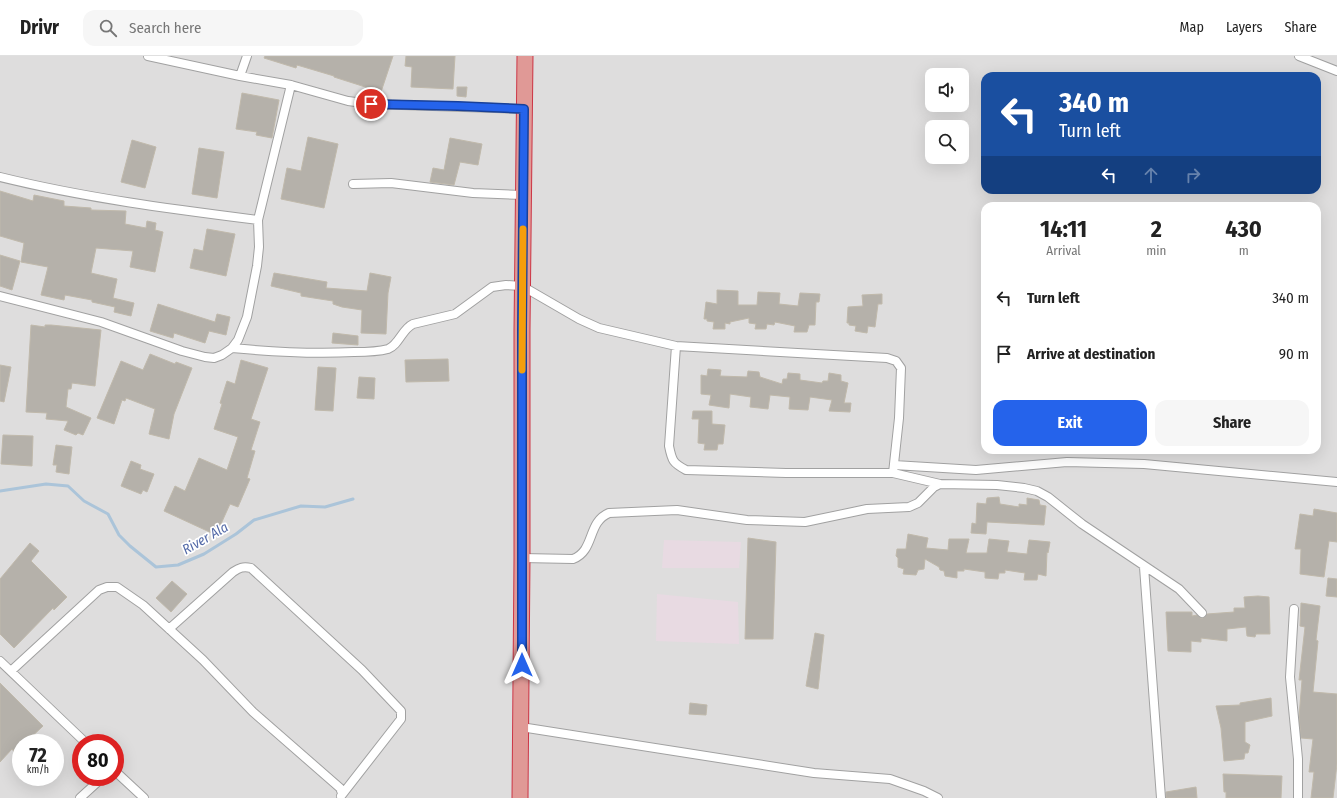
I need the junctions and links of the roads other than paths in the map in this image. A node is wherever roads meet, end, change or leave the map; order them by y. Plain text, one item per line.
1 (148, 56) edge
2 (247, 56) edge
3 (525, 56) edge
4 (1299, 56) edge
5 (1337, 71) edge
6 (240, 76) junction
7 (290, 85) junction
8 (524, 109) junction
9 (0, 177) edge
10 (353, 184) dead end
11 (523, 195) junction
12 (258, 220) junction
13 (522, 286) junction
14 (0, 296) edge
15 (676, 346) junction
16 (232, 348) junction
17 (894, 469) junction
18 (1337, 482) edge
19 (940, 484) junction
20 (522, 558) junction
21 (1144, 567) junction
22 (1294, 609) dead end
23 (1202, 613) dead end
24 (168, 629) junction
25 (0, 661) edge
26 (11, 671) junction
27 (521, 727) junction
28 (77, 734) edge
29 (124, 779) edge
30 (93, 786) edge
31 (341, 796) edge
32 (80, 798) edge
33 (144, 798) edge
34 (520, 798) edge
35 (938, 798) edge
36 (1161, 798) edge
37 (1298, 798) edge

1 - 6 street
2 - 6 street
3 - 8 highway
4 - 5 street
6 - 7 street
7 - 8 street
7 - 12 street
8 - 11 highway
9 - 12 street
10 - 11 street
11 - 13 highway
12 - 16 street
13 - 15 street
13 - 16 street
13 - 20 highway
14 - 16 street
15 - 17 street
15 - 17 street
17 - 18 street
17 - 19 street
19 - 20 street
19 - 21 street
20 - 27 highway
21 - 23 street
21 - 36 street
22 - 37 street
24 - 26 street
24 - 31 street
24 - 31 street
25 - 26 street
26 - 28 street
27 - 34 highway
27 - 35 street
29 - 33 street
30 - 32 street

